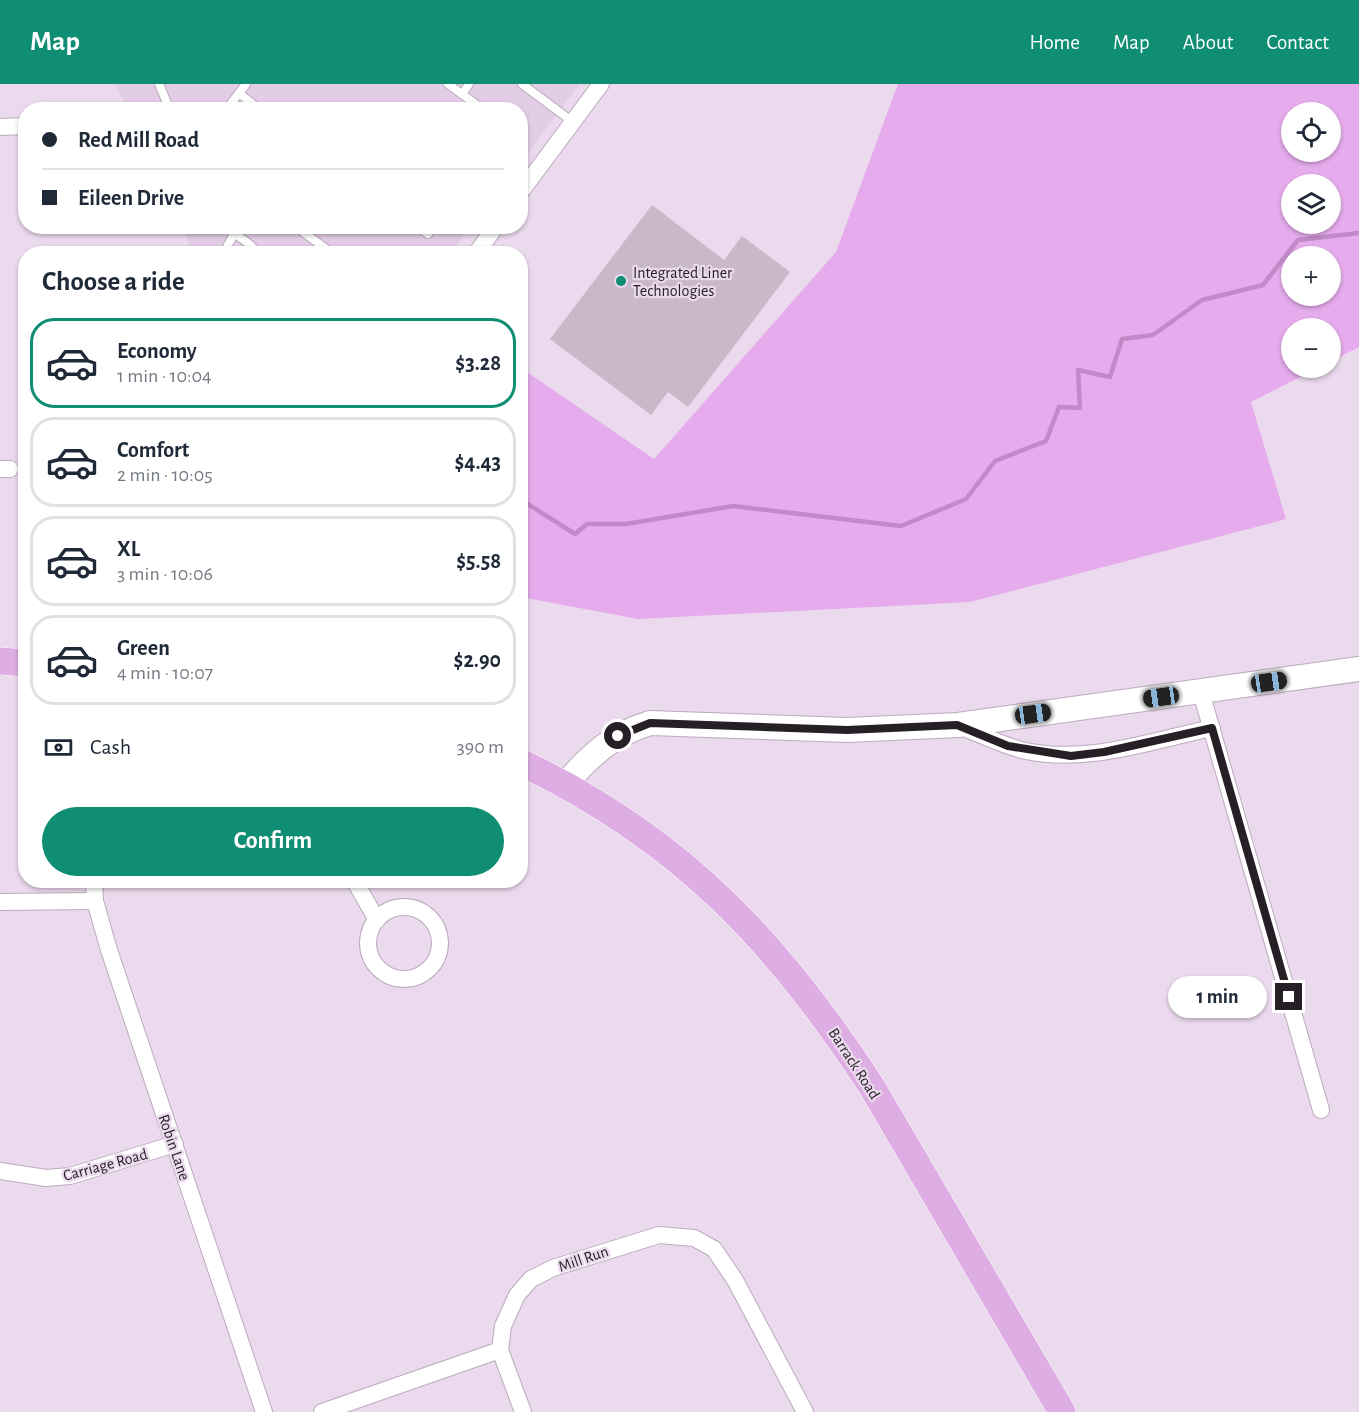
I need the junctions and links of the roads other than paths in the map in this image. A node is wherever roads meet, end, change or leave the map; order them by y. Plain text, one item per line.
1 (159, 84) edge
2 (246, 84) edge
3 (448, 84) edge
4 (469, 84) edge
5 (522, 84) edge
6 (601, 84) edge
7 (238, 93) junction
8 (462, 94) junction
9 (167, 102) edge
10 (232, 102) edge
11 (250, 102) edge
12 (473, 102) edge
13 (573, 122) junction
14 (18, 126) edge
15 (0, 127) edge
16 (528, 182) edge
17 (238, 234) edge
18 (306, 234) edge
19 (254, 246) edge
20 (322, 246) edge
21 (0, 660) edge
22 (18, 662) edge
23 (1359, 669) edge
24 (1201, 692) junction
25 (957, 725) junction
26 (1212, 728) junction
27 (528, 766) edge
28 (566, 783) junction
29 (94, 888) edge
30 (359, 888) edge
31 (94, 901) junction
32 (0, 902) edge
33 (377, 920) junction
34 (1321, 1110) dead end
35 (175, 1144) junction
36 (0, 1171) edge
37 (500, 1350) junction
38 (264, 1412) edge
39 (322, 1412) edge
40 (523, 1412) edge
41 (804, 1412) edge
42 (1062, 1412) edge

1 - 9 lane
2 - 7 lane
3 - 8 lane
4 - 8 lane
5 - 13 lane
6 - 13 street
7 - 10 lane
7 - 11 lane
8 - 12 lane
13 - 16 street
14 - 15 street
17 - 19 lane
18 - 20 lane
21 - 22 main road
23 - 24 street
24 - 25 street
24 - 26 street
25 - 26 street
25 - 28 street
26 - 34 street
27 - 28 main road, Barrack Road
28 - 42 main road, Barrack Road
29 - 31 street, Robin Lane
30 - 33 street
31 - 32 street
31 - 35 street, Robin Lane
33 - 33 street
35 - 36 street, Carriage Road
35 - 38 street, Robin Lane
37 - 39 street
37 - 40 street
37 - 41 street, Mill Run

